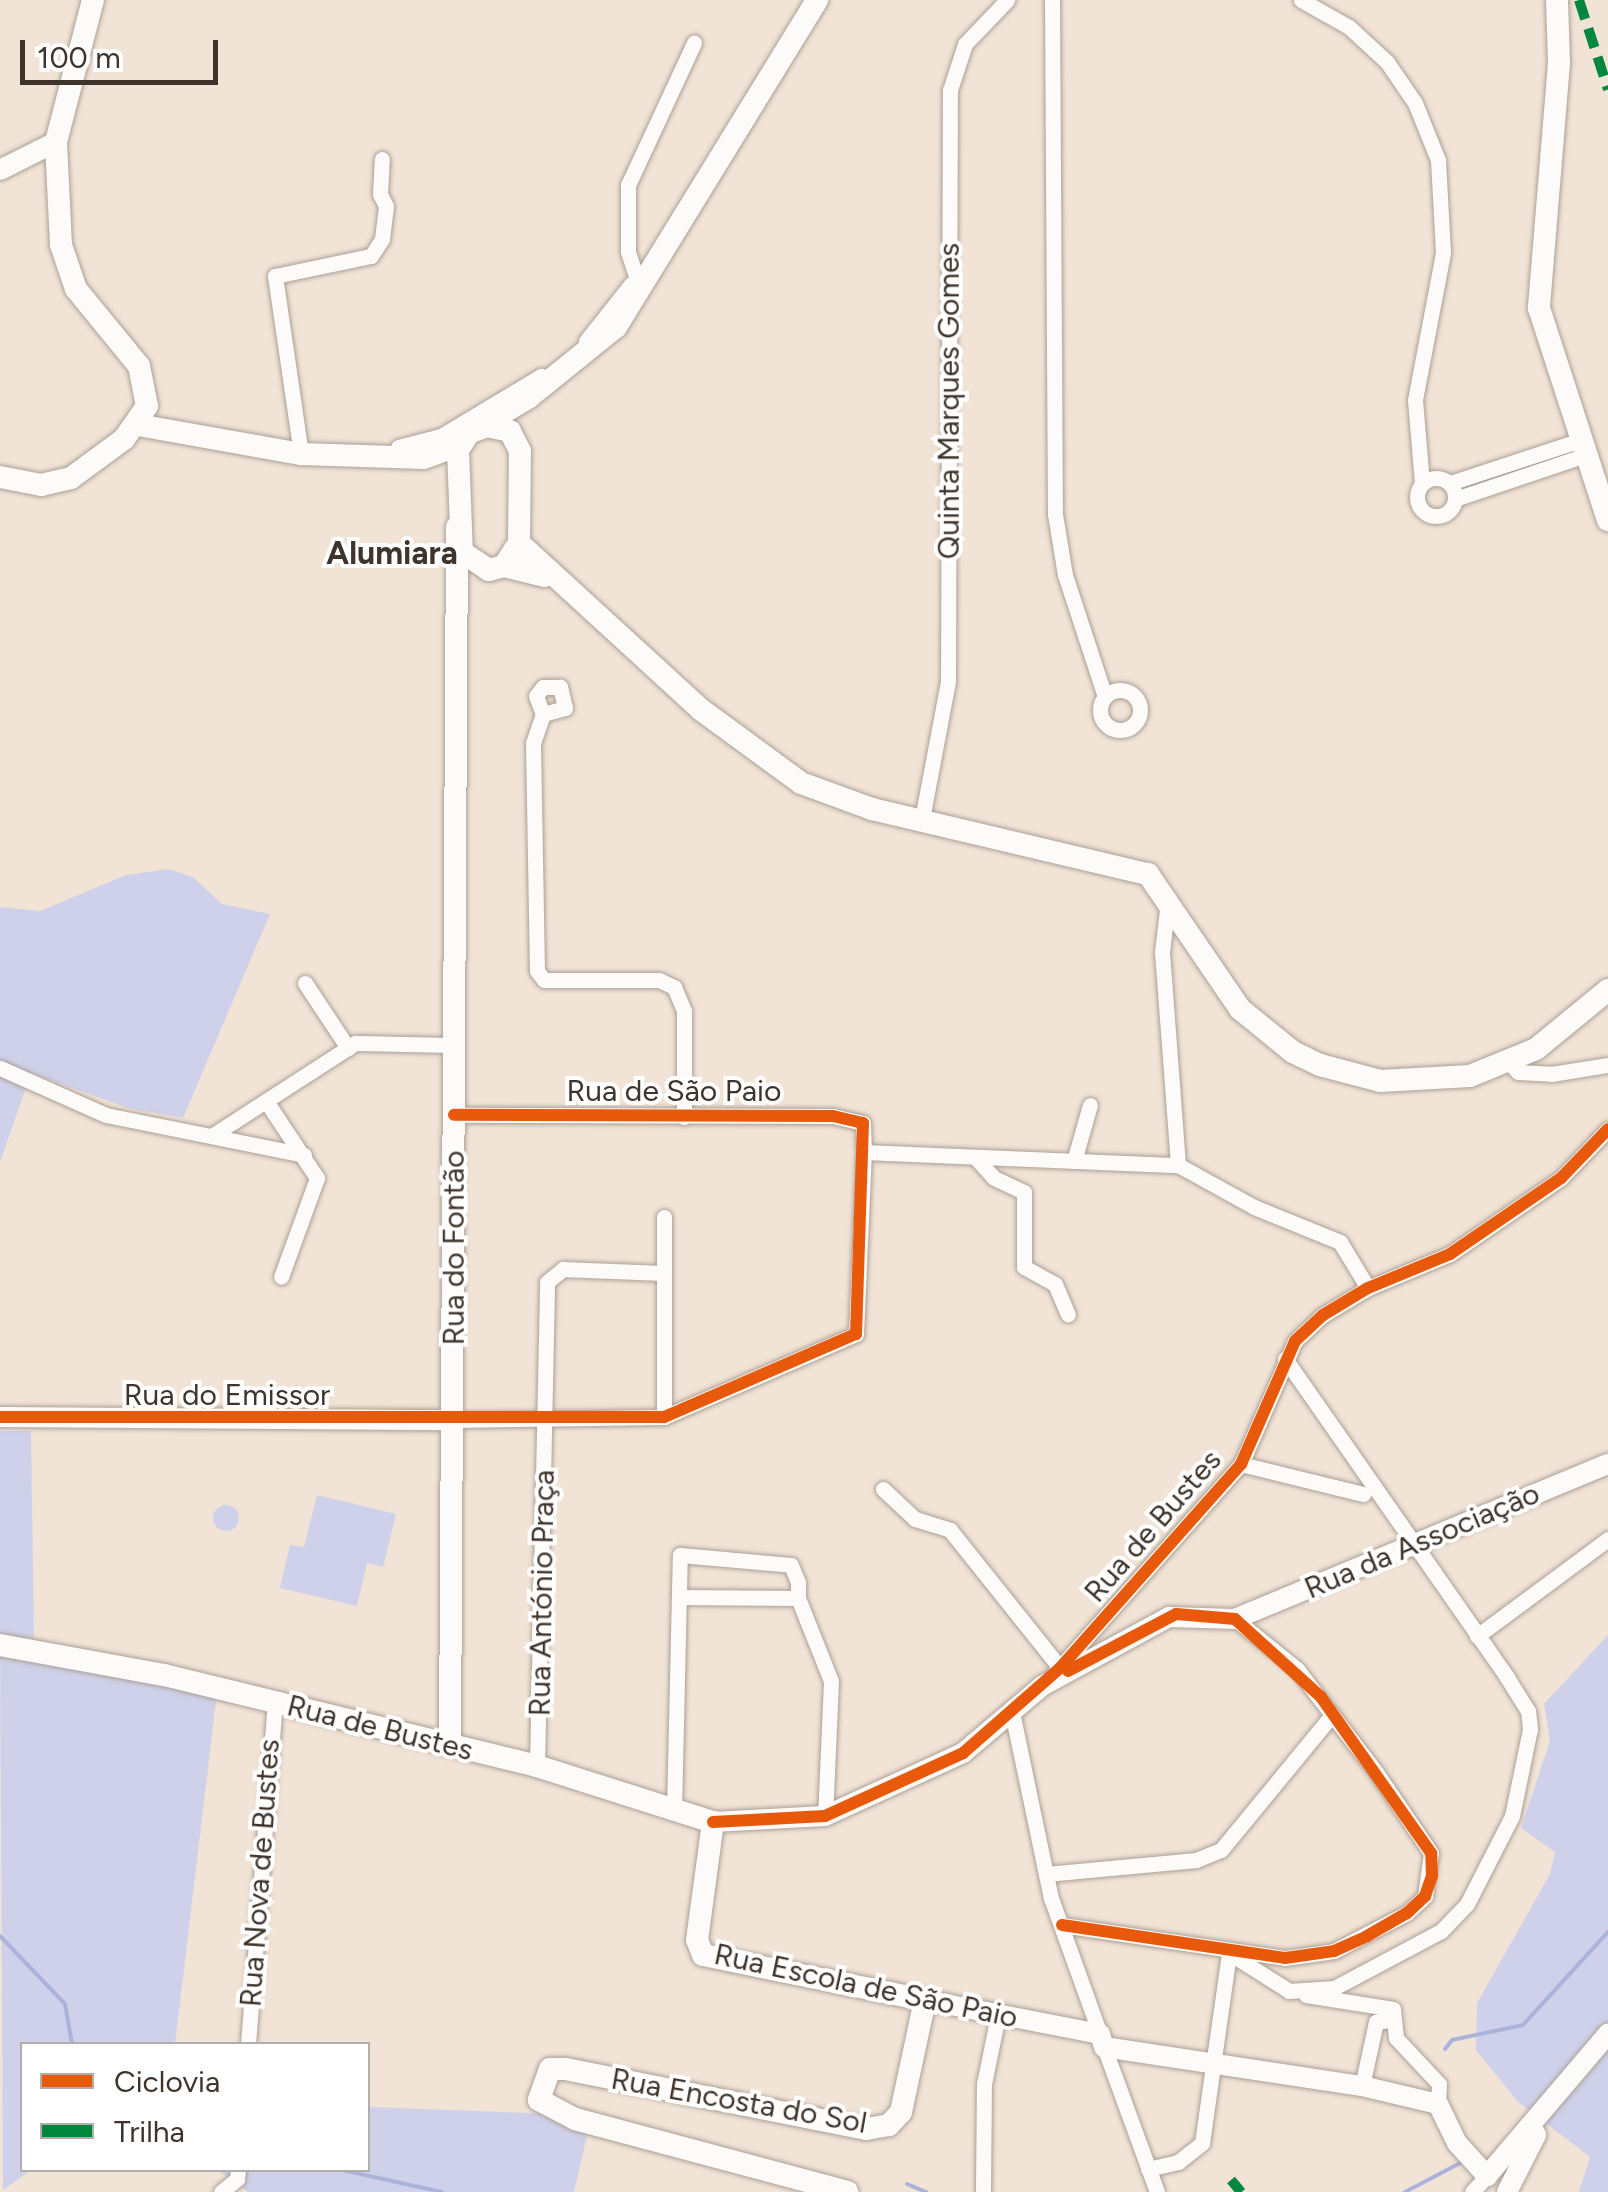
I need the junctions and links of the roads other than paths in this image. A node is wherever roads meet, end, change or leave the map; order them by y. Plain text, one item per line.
1 (94, 0) edge
2 (817, 0) edge
3 (1007, 0) edge
4 (1052, 0) edge
5 (1060, 0) edge
6 (1301, 0) edge
7 (1557, 0) edge
8 (1056, 20) junction
9 (694, 43) dead end
10 (56, 142) junction
11 (382, 159) dead end
12 (0, 170) edge
13 (639, 284) junction
14 (528, 398) junction
15 (138, 424) junction
16 (464, 439) junction
17 (398, 446) dead end
18 (1584, 447) junction
19 (520, 451) junction
20 (301, 454) junction
21 (424, 458) junction
22 (1424, 461) junction
23 (0, 477) edge
24 (1422, 484) junction
25 (1448, 487) junction
26 (457, 488) junction
27 (1608, 520) edge
28 (457, 527) junction
29 (519, 543) junction
30 (497, 568) junction
31 (553, 580) junction
32 (458, 630) junction
33 (1112, 693) dead end
34 (543, 714) dead end
35 (922, 819) junction
36 (1168, 900) junction
37 (305, 983) dead end
38 (1608, 990) edge
39 (454, 1045) junction
40 (348, 1048) junction
41 (1508, 1062) junction
42 (1608, 1065) edge
43 (0, 1068) edge
44 (268, 1104) junction
45 (1090, 1105) dead end
46 (454, 1115) junction
47 (684, 1117) junction
48 (1608, 1129) edge
49 (213, 1135) junction
50 (864, 1152) junction
51 (304, 1155) junction
52 (974, 1157) junction
53 (1074, 1161) junction
54 (1178, 1165) junction
55 (664, 1217) dead end
56 (662, 1274) junction
57 (281, 1277) dead end
58 (1368, 1288) junction
59 (1068, 1314) dead end
60 (1285, 1360) junction
61 (664, 1416) junction
62 (0, 1418) edge
63 (453, 1420) junction
64 (545, 1420) junction
65 (1241, 1464) junction
66 (1608, 1464) edge
67 (884, 1488) dead end
68 (1363, 1494) dead end
69 (1608, 1539) edge
70 (1414, 1544) junction
71 (679, 1597) junction
72 (798, 1598) junction
73 (1235, 1619) junction
74 (1477, 1636) junction
75 (0, 1645) edge
76 (1060, 1668) junction
77 (1042, 1686) junction
78 (275, 1702) junction
79 (1012, 1712) junction
80 (1332, 1715) junction
81 (450, 1745) junction
82 (537, 1766) junction
83 (674, 1812) junction
84 (825, 1816) junction
85 (713, 1822) junction
86 (1046, 1874) junction
87 (1062, 1925) junction
88 (1229, 1954) junction
89 (1289, 1991) junction
90 (925, 2000) junction
91 (998, 2015) junction
92 (1392, 2020) junction
93 (1608, 2034) edge
94 (1102, 2040) junction
95 (248, 2042) edge
96 (1218, 2066) junction
97 (1362, 2086) junction
98 (1438, 2104) junction
99 (1531, 2126) junction
100 (1148, 2169) junction
101 (237, 2174) edge
102 (1487, 2176) junction
103 (221, 2192) edge
104 (847, 2192) edge
105 (983, 2192) edge
106 (1157, 2192) edge
107 (1472, 2192) edge
108 (1508, 2192) edge

1 - 10 main road
2 - 13 main road
3 - 35 street, Quinta Marques Gomes
4 - 8 street
5 - 8 street
6 - 22 street
7 - 18 main road
8 - 33 street
9 - 13 street
10 - 12 street
10 - 15 main road
11 - 20 street
13 - 14 main road
13 - 17 street
14 - 16 main road
14 - 19 main road
15 - 20 main road
15 - 23 main road
16 - 19 main road
16 - 21 main road
16 - 26 main road, Rua do Fontão
18 - 25 street
18 - 27 main road
19 - 29 main road
20 - 21 main road
21 - 26 main road
22 - 24 street
22 - 25 street
24 - 25 street
24 - 25 street
26 - 28 main road, Rua do Fontão
28 - 30 main road
28 - 32 main road, Rua do Fontão
29 - 30 main road, Rua do Fontão
29 - 31 main road
30 - 31 main road
30 - 32 main road, Rua do Fontão
31 - 35 main road
32 - 39 main road, Rua do Fontão
34 - 47 street
35 - 36 main road
36 - 41 main road
36 - 54 street
37 - 40 street
38 - 41 main road
39 - 40 street
39 - 46 main road, Rua do Fontão
40 - 44 street
41 - 42 street
43 - 49 street
44 - 49 street
44 - 51 street
45 - 53 street
46 - 47 street, Rua de São Paio
46 - 63 main road, Rua do Fontão
47 - 50 street, Rua de São Paio
48 - 58 street, Rua de Bustes
49 - 51 street
50 - 52 street
50 - 61 street
51 - 57 street
52 - 53 street
52 - 59 street
53 - 54 street
54 - 58 street
55 - 56 street
56 - 61 street
56 - 64 street, Rua António Praça
58 - 60 street, Rua de Bustes
60 - 65 street, Rua de Bustes
60 - 70 street
61 - 64 street
62 - 63 street, Rua do Emissor
63 - 64 street
63 - 81 main road, Rua do Fontão
64 - 82 street, Rua António Praça
65 - 68 street
65 - 76 street, Rua de Bustes
66 - 70 street, Rua da Associação
67 - 76 street
69 - 74 street
70 - 73 street, Rua da Associação
70 - 74 street
71 - 72 street
71 - 72 street
71 - 83 street
72 - 84 street
73 - 77 street
73 - 80 street
74 - 89 street
75 - 78 main road, Rua de Bustes
76 - 77 street, Rua de Bustes
77 - 79 street, Rua de Bustes
78 - 81 main road, Rua de Bustes
78 - 95 street, Rua Nova de Bustes
79 - 84 street, Rua de Bustes
79 - 86 street
80 - 86 street
80 - 88 street
81 - 82 main road, Rua de Bustes
82 - 83 main road, Rua de Bustes
83 - 85 main road, Rua de Bustes
84 - 85 street, Rua de Bustes
85 - 90 main road, Rua Escola de São Paio
86 - 87 street
87 - 88 street
87 - 94 street
88 - 89 street
88 - 96 street
89 - 92 street
90 - 91 street, Rua Escola de São Paio
90 - 104 main road, Rua Encosta do Sol
91 - 94 street, Rua Escola de São Paio
91 - 105 street
92 - 97 street
92 - 98 street
93 - 99 street
94 - 96 street, Rua Escola de São Paio
94 - 100 street
96 - 97 street, Rua Escola de São Paio
96 - 100 street
97 - 98 street, Rua Escola de São Paio
98 - 102 street
99 - 102 street
99 - 108 street
100 - 106 street
101 - 103 street
102 - 107 street

